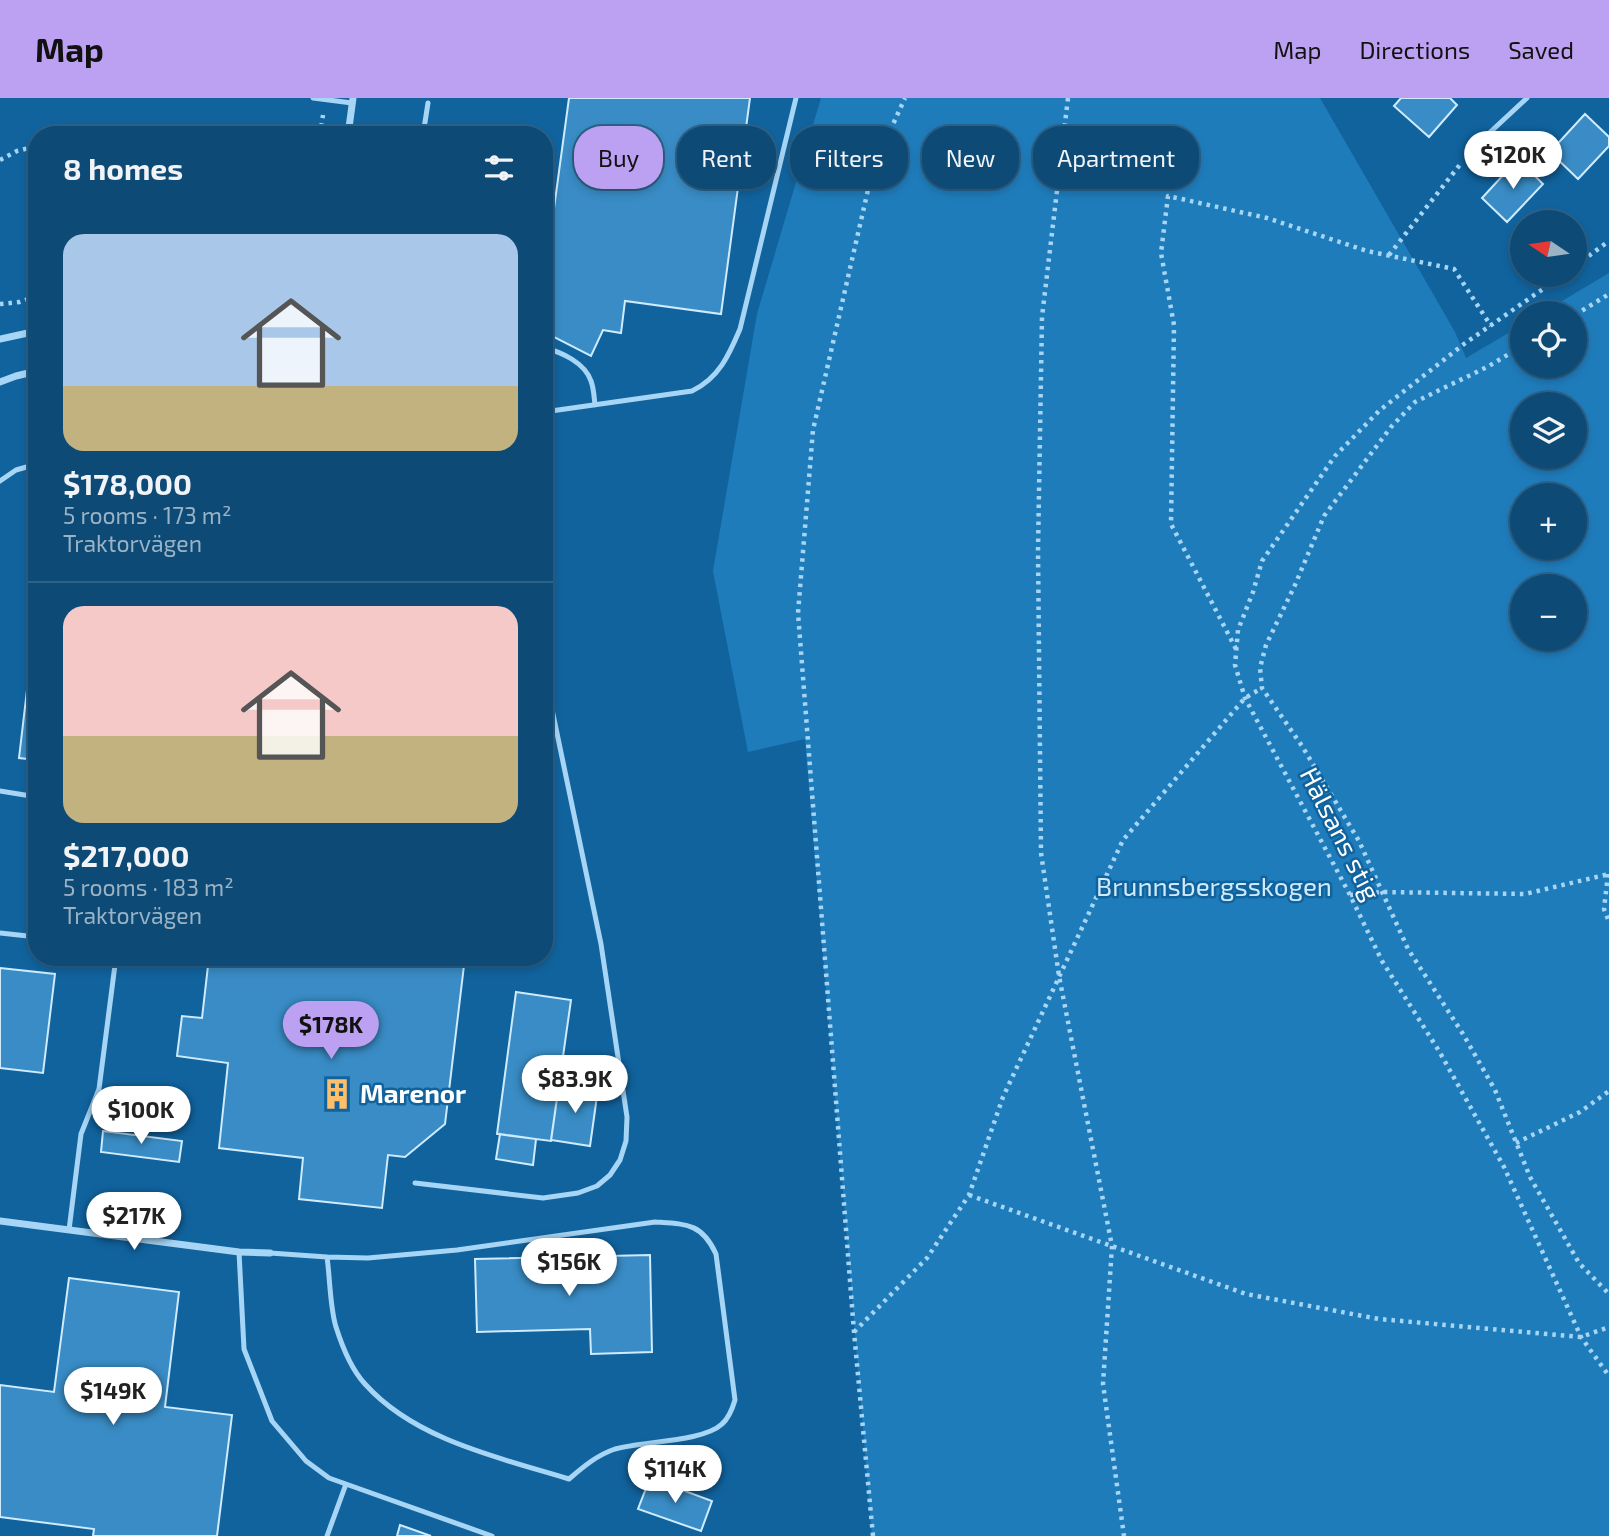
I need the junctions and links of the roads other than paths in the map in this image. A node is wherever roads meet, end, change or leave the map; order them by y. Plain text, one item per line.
1 (313, 98) edge
2 (796, 98) edge
3 (1527, 98) edge
4 (352, 101) edge
5 (428, 103) dead end
6 (349, 126) edge
7 (424, 126) edge
8 (1471, 150) road end
9 (28, 333) edge
10 (0, 339) edge
11 (553, 351) edge
12 (28, 373) edge
13 (0, 382) edge
14 (595, 405) junction
15 (553, 411) edge
16 (28, 467) edge
17 (0, 481) edge
18 (553, 714) edge
19 (0, 791) edge
20 (28, 796) edge
21 (0, 933) edge
22 (28, 936) edge
23 (115, 966) edge
24 (415, 1183) dead end
25 (0, 1221) edge
26 (69, 1230) junction
27 (239, 1252) junction
28 (270, 1253) joint
29 (327, 1257) junction
30 (346, 1484) junction
31 (327, 1536) edge
32 (492, 1536) edge

1 - 4 lane
2 - 14 lane
3 - 8 lane
4 - 6 street
5 - 7 lane
9 - 10 street
11 - 14 lane
12 - 13 street
14 - 15 lane
16 - 17 lane
18 - 24 lane
19 - 20 lane
21 - 22 lane
23 - 26 lane
25 - 26 street
26 - 27 street
27 - 28 street
27 - 30 lane
28 - 29 lane
29 - 29 lane
30 - 31 lane
30 - 32 lane

